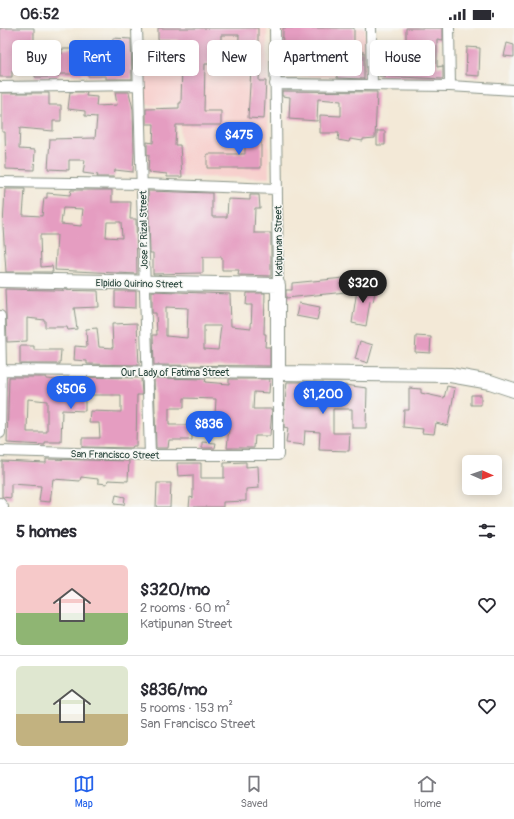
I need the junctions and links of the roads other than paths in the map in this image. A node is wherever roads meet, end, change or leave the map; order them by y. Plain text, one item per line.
1 (137, 28) edge
2 (275, 28) edge
3 (371, 28) edge
4 (449, 28) edge
5 (275, 84) junction
6 (372, 85) junction
7 (0, 86) edge
8 (139, 86) junction
9 (450, 86) junction
10 (514, 90) edge
11 (0, 182) edge
12 (142, 184) junction
13 (277, 188) junction
14 (0, 280) edge
15 (144, 283) junction
16 (278, 285) junction
17 (0, 316) edge
18 (1, 370) edge
19 (147, 372) junction
20 (278, 372) junction
21 (514, 390) edge
22 (0, 433) edge
23 (0, 451) edge
24 (150, 455) junction
25 (278, 455) joint
26 (0, 503) edge
27 (3, 507) edge

1 - 8 street, Jose P. Rizal Street
2 - 5 street, Katipunan Street
3 - 6 street
4 - 9 street
5 - 6 street
5 - 13 street, Katipunan Street
6 - 9 street
7 - 8 street
8 - 12 street, Jose P. Rizal Street
9 - 10 street
11 - 12 street
12 - 13 street
12 - 15 street, Jose P. Rizal Street
13 - 16 street, Katipunan Street
14 - 15 street, Elpidio Quirino Street
15 - 16 street, Elpidio Quirino Street
15 - 19 street, Jose P. Rizal Street
16 - 20 street, Katipunan Street
17 - 18 street
18 - 19 street, Our Lady of Fatima Street
18 - 22 street
19 - 20 street, Our Lady of Fatima Street
19 - 24 street, Jose P. Rizal Street
20 - 21 street
20 - 25 street, Katipunan Street
23 - 24 street, San Francisco Street
24 - 25 street, San Francisco Street
26 - 27 street

